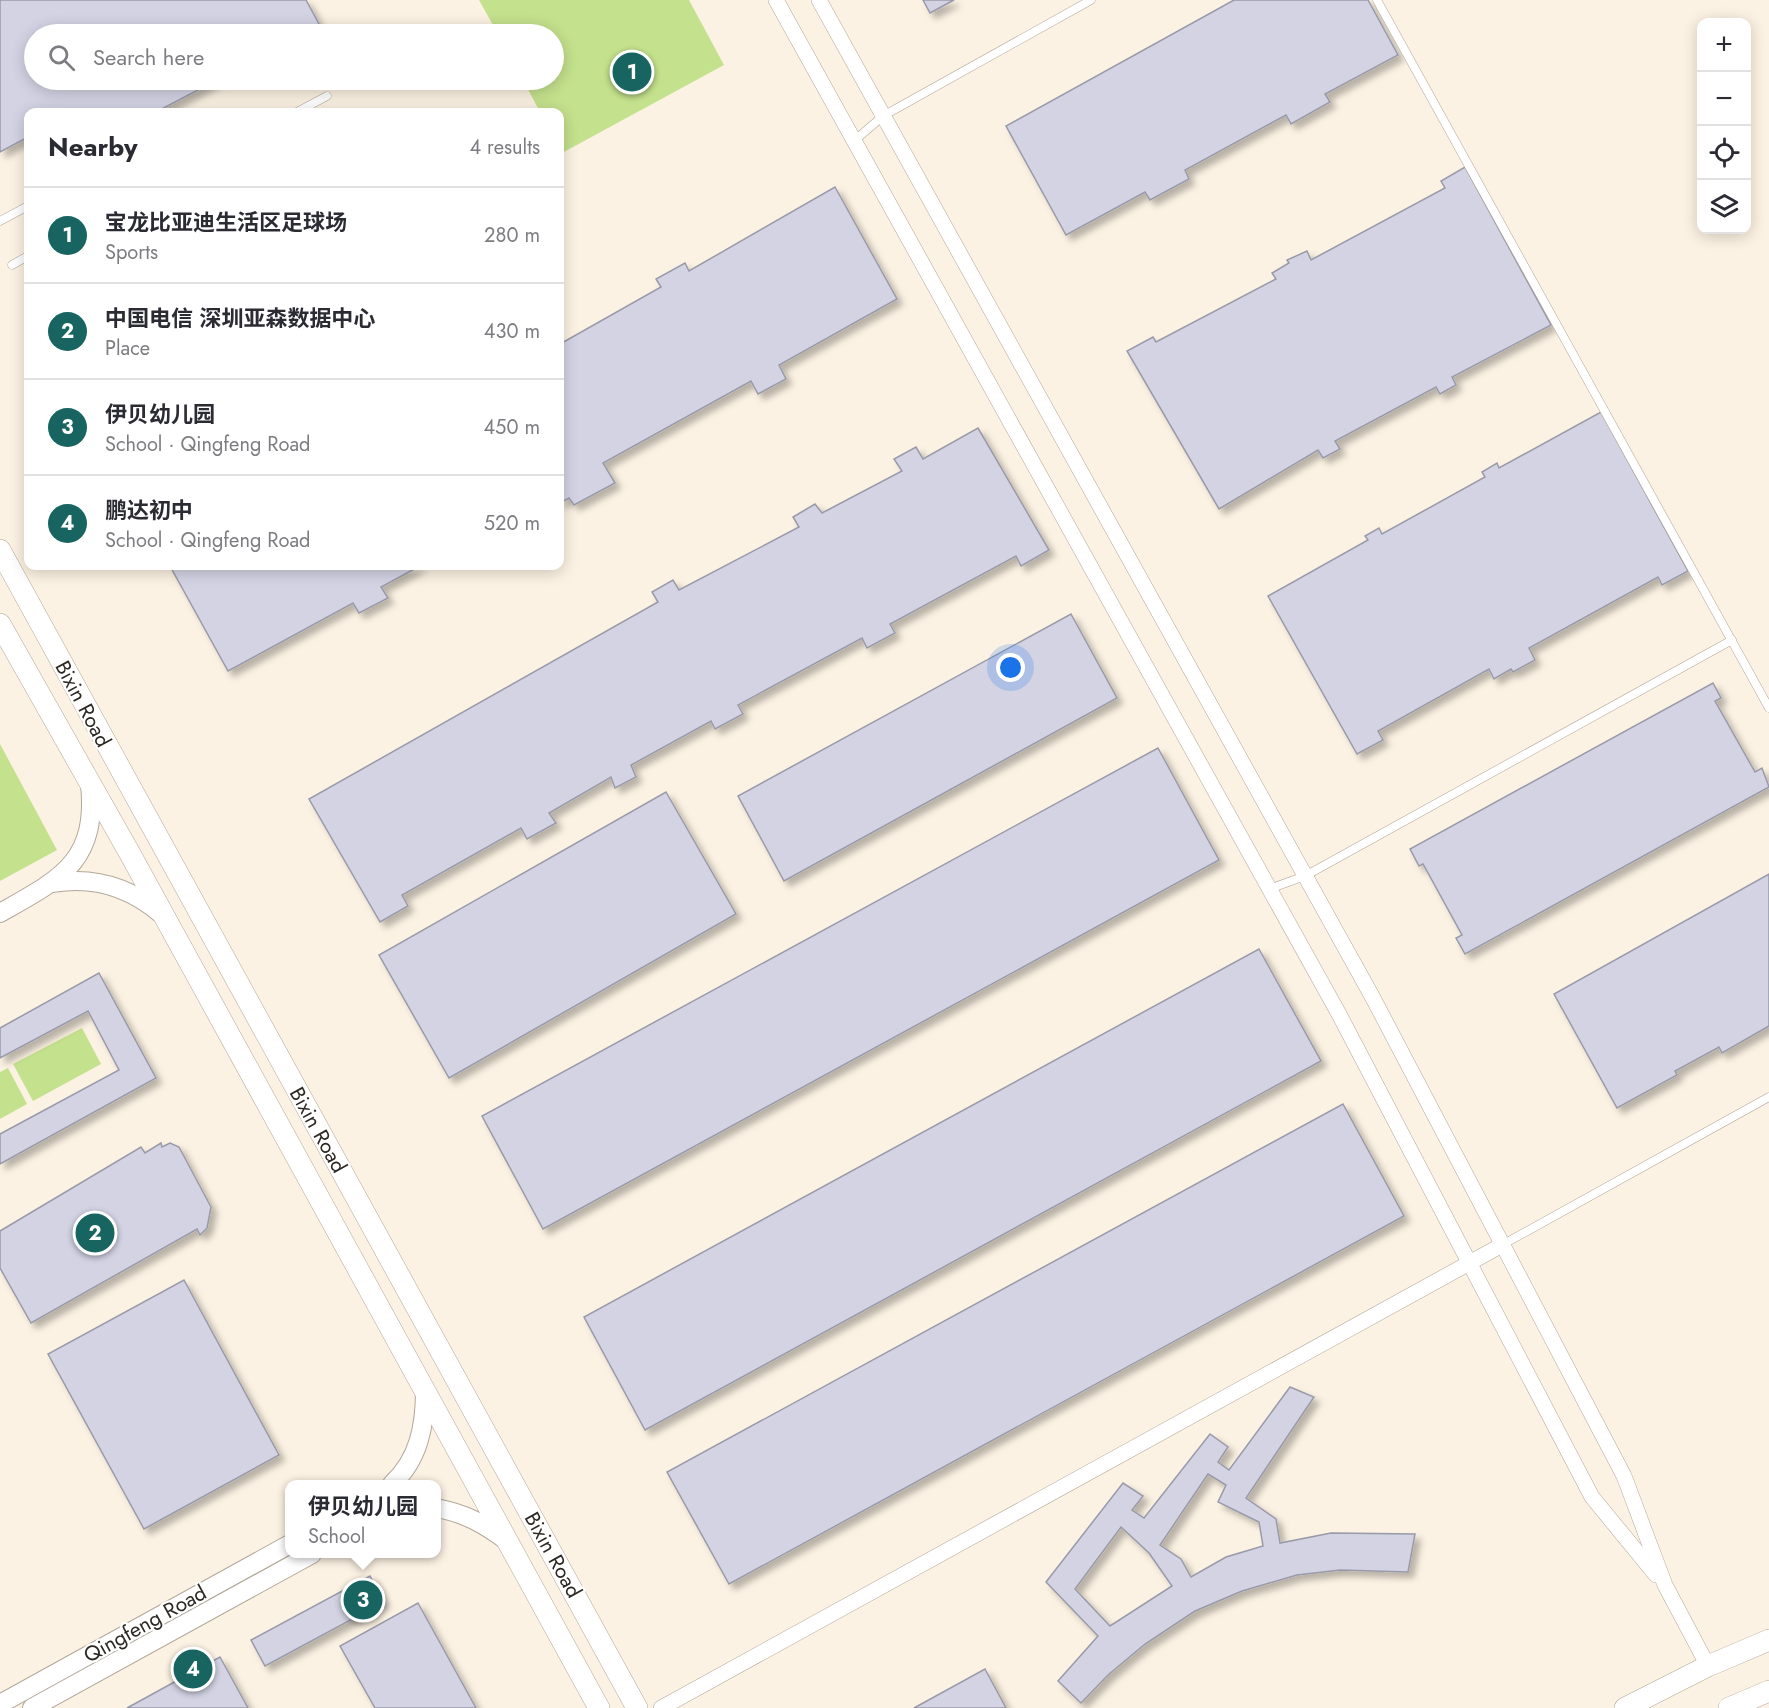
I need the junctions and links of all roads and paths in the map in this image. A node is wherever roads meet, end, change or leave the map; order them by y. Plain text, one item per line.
1 (776, 0) edge
2 (819, 0) edge
3 (1091, 0) edge
4 (1377, 0) edge
5 (327, 96) dead end
6 (304, 108) edge
7 (884, 116) junction
8 (854, 141) junction
9 (24, 208) edge
10 (0, 221) edge
11 (24, 258) edge
12 (12, 265) dead end
13 (0, 550) edge
14 (0, 624) edge
15 (1732, 640) junction
16 (1769, 708) edge
17 (89, 782) junction
18 (1305, 876) junction
19 (53, 883) junction
20 (1269, 889) junction
21 (0, 913) edge
22 (163, 915) junction
23 (1769, 1097) edge
24 (1502, 1245) junction
25 (1469, 1264) junction
26 (425, 1390) junction
27 (396, 1480) edge
28 (441, 1509) edge
29 (508, 1542) junction
30 (285, 1547) edge
31 (305, 1558) edge
32 (1665, 1585) junction
33 (1769, 1640) edge
34 (1708, 1666) junction
35 (1769, 1691) edge
36 (0, 1704) edge
37 (32, 1708) edge
38 (599, 1708) edge
39 (637, 1708) edge
40 (661, 1708) edge
41 (1625, 1708) edge
42 (1729, 1708) edge

1 - 8 street
2 - 7 street
3 - 7 lane
4 - 15 lane
5 - 6 lane
7 - 8 lane
7 - 18 street
8 - 20 street
9 - 10 lane
11 - 12 lane
13 - 39 main road, Bixin Road
14 - 17 main road, Bixin Road
15 - 16 lane
15 - 18 lane
17 - 19 street
17 - 22 main road, Bixin Road
18 - 20 lane
18 - 24 street
19 - 21 street
19 - 22 street
20 - 25 street
22 - 26 main road, Bixin Road
23 - 24 lane
24 - 25 street
24 - 32 street
25 - 32 street
25 - 40 street
26 - 27 street
26 - 29 main road, Bixin Road
28 - 29 street
29 - 38 main road, Bixin Road
30 - 36 street, Qingfeng Road
31 - 37 street, Qingfeng Road
32 - 34 street
33 - 34 main road
34 - 41 main road
35 - 42 main road

